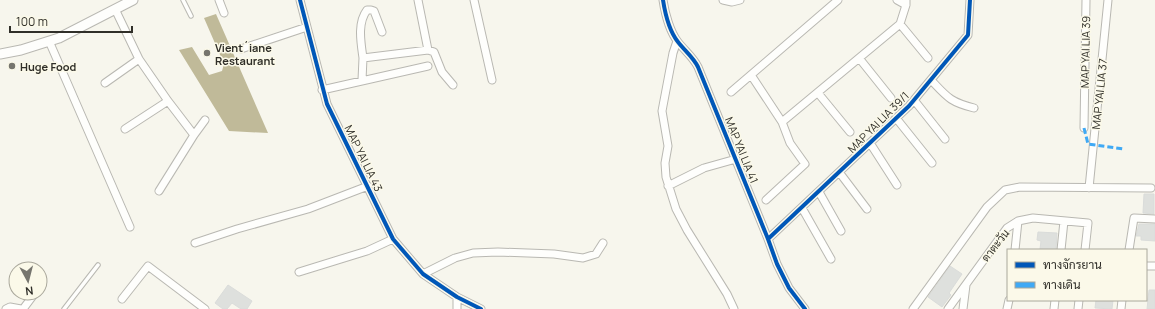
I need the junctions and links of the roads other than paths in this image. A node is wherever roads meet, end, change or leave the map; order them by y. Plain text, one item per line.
1 (132, 0) edge
2 (183, 0) edge
3 (219, 0) edge
4 (300, 0) edge
5 (418, 0) edge
6 (474, 0) edge
7 (663, 0) edge
8 (723, 0) edge
9 (740, 0) edge
10 (838, 0) edge
11 (897, 0) edge
12 (970, 0) edge
13 (1086, 0) edge
14 (1108, 0) edge
15 (906, 3) edge
16 (115, 9) junction
17 (224, 13) dead end
18 (191, 16) dead end
19 (900, 24) junction
20 (307, 27) junction
21 (382, 32) dead end
22 (49, 41) junction
23 (677, 41) junction
24 (241, 49) dead end
25 (428, 50) junction
26 (0, 54) edge
27 (362, 58) junction
28 (859, 58) junction
29 (928, 58) dead end
30 (139, 59) junction
31 (428, 66) dead end
32 (751, 75) junction
33 (362, 80) junction
34 (492, 80) dead end
35 (931, 80) junction
36 (105, 83) dead end
37 (453, 85) dead end
38 (322, 90) junction
39 (731, 92) dead end
40 (818, 93) junction
41 (891, 98) dead end
42 (914, 100) junction
43 (168, 101) junction
44 (974, 108) dead end
45 (896, 118) junction
46 (205, 120) dead end
47 (782, 122) junction
48 (1084, 128) dead end
49 (125, 129) dead end
50 (850, 132) dead end
51 (194, 135) junction
52 (945, 139) dead end
53 (870, 143) junction
54 (736, 159) junction
55 (932, 163) dead end
56 (839, 172) junction
57 (368, 186) junction
58 (668, 186) junction
59 (897, 186) dead end
60 (1089, 188) junction
61 (1150, 188) dead end
62 (159, 191) dead end
63 (819, 192) junction
64 (766, 200) dead end
65 (802, 208) junction
66 (867, 210) dead end
67 (1155, 219) edge
68 (1018, 221) junction
69 (1064, 221) junction
70 (130, 227) dead end
71 (841, 231) dead end
72 (393, 239) junction
73 (768, 239) junction
74 (195, 243) dead end
75 (603, 243) dead end
76 (1014, 249) edge
77 (1061, 249) edge
78 (1085, 249) edge
79 (1129, 249) edge
80 (831, 259) dead end
81 (98, 265) dead end
82 (299, 272) dead end
83 (423, 274) junction
84 (966, 284) junction
85 (457, 297) junction
86 (122, 299) dead end
87 (28, 301) edge
88 (6, 309) edge
89 (22, 309) edge
90 (64, 309) edge
91 (205, 309) edge
92 (457, 309) edge
93 (481, 309) edge
94 (734, 309) edge
95 (804, 309) edge
96 (914, 309) edge
97 (948, 309) edge
98 (963, 309) edge

1 - 16 street
2 - 18 lane
3 - 17 street
4 - 20 street, MAP YAI LIA 43
5 - 25 street
6 - 34 street
7 - 23 street, MAP YAI LIA 41
8 - 9 street
10 - 32 street
11 - 15 street
12 - 35 street, MAP YAI LIA 39/1
13 - 48 street, MAP YAI LIA 39
14 - 60 street, MAP YAI LIA 37
15 - 19 street
16 - 22 street
16 - 30 street
19 - 28 street
19 - 29 street
20 - 24 street
20 - 38 street, MAP YAI LIA 43
21 - 27 street
22 - 26 street
22 - 70 street
23 - 54 street, MAP YAI LIA 41
23 - 58 street
25 - 27 street
25 - 37 street
27 - 33 street
28 - 40 street
28 - 41 street
30 - 36 street
30 - 43 street
31 - 33 street
32 - 39 street
32 - 47 street
33 - 38 street
35 - 42 street, MAP YAI LIA 39/1
35 - 44 street
38 - 57 street, MAP YAI LIA 43
40 - 47 street
40 - 50 street
42 - 45 street, MAP YAI LIA 39/1
42 - 52 street
43 - 49 street
43 - 51 street
45 - 53 street, MAP YAI LIA 39/1
45 - 55 street
46 - 51 street
47 - 64 street
51 - 62 street
53 - 56 street, MAP YAI LIA 39/1
53 - 59 street
54 - 58 street
54 - 73 street, MAP YAI LIA 41
56 - 63 street, MAP YAI LIA 39/1
56 - 66 street
57 - 72 street, MAP YAI LIA 43
57 - 74 street
58 - 94 street
60 - 61 street
60 - 96 street
63 - 65 street, MAP YAI LIA 39/1
63 - 71 street
65 - 73 street, MAP YAI LIA 39/1
65 - 80 street
67 - 79 street
68 - 69 street, ตาตะวัน
68 - 76 street
68 - 84 street, ตาตะวัน
69 - 77 street
69 - 78 street, ตาตะวัน
72 - 82 street
72 - 83 street, MAP YAI LIA 43
73 - 95 street, MAP YAI LIA 41
75 - 83 street
81 - 90 lane
83 - 85 street, MAP YAI LIA 43
84 - 97 street, ตาตะวัน
84 - 98 street
85 - 92 street
85 - 93 street, MAP YAI LIA 43
86 - 91 street
87 - 89 street
88 - 89 street

